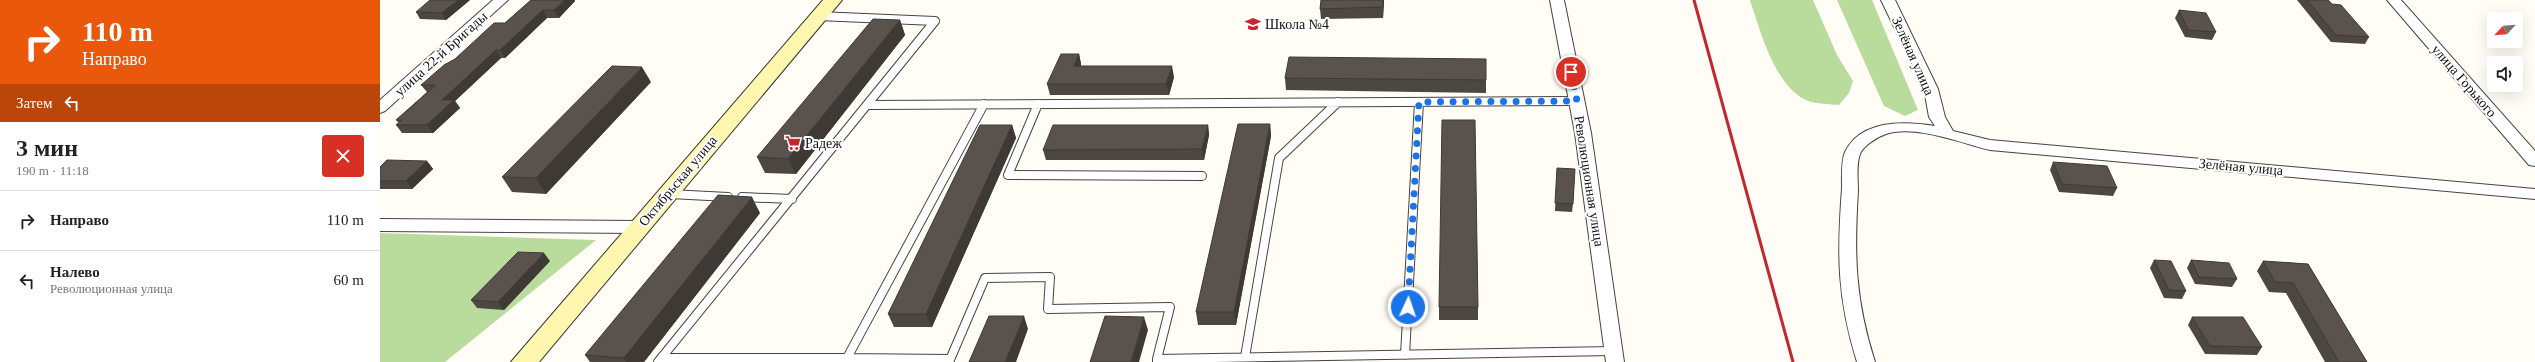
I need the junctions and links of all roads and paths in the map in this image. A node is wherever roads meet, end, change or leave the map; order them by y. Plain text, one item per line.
1 (502, 0) edge
2 (834, 0) edge
3 (1557, 0) edge
4 (1888, 0) edge
5 (2394, 0) edge
6 (818, 16) junction
7 (1577, 101) junction
8 (1338, 102) junction
9 (1419, 102) junction
10 (984, 104) junction
11 (1038, 104) junction
12 (868, 105) junction
13 (380, 108) edge
14 (1948, 134) junction
15 (2535, 161) edge
16 (1202, 176) dead end
17 (667, 194) junction
18 (2535, 194) edge
19 (792, 199) junction
20 (380, 225) edge
21 (639, 227) junction
22 (1405, 355) junction
23 (1615, 357) edge
24 (847, 358) junction
25 (1245, 358) junction
26 (660, 360) edge
27 (1157, 360) edge
28 (949, 361) edge
29 (524, 362) edge
30 (1866, 362) edge

1 - 13 street, улица 22-й Бригады
2 - 6 main road, Октябрьская улица
3 - 7 street, Революционная улица
4 - 14 street, Зелёная улица
5 - 15 street, улица Горького
6 - 12 lane
6 - 17 main road, Октябрьская улица
7 - 9 lane
7 - 23 street, Революционная улица
8 - 9 lane
8 - 11 lane
8 - 25 lane
9 - 22 lane
10 - 11 lane
10 - 12 lane
10 - 24 lane
11 - 16 lane
12 - 19 lane
14 - 18 street, Зелёная улица
14 - 30 street, Зелёная улица
17 - 19 lane
17 - 21 main road, Октябрьская улица
19 - 26 lane
20 - 21 street
21 - 29 main road, Октябрьская улица
22 - 23 lane
22 - 25 lane
24 - 26 lane
24 - 28 lane
25 - 27 lane
27 - 28 lane

